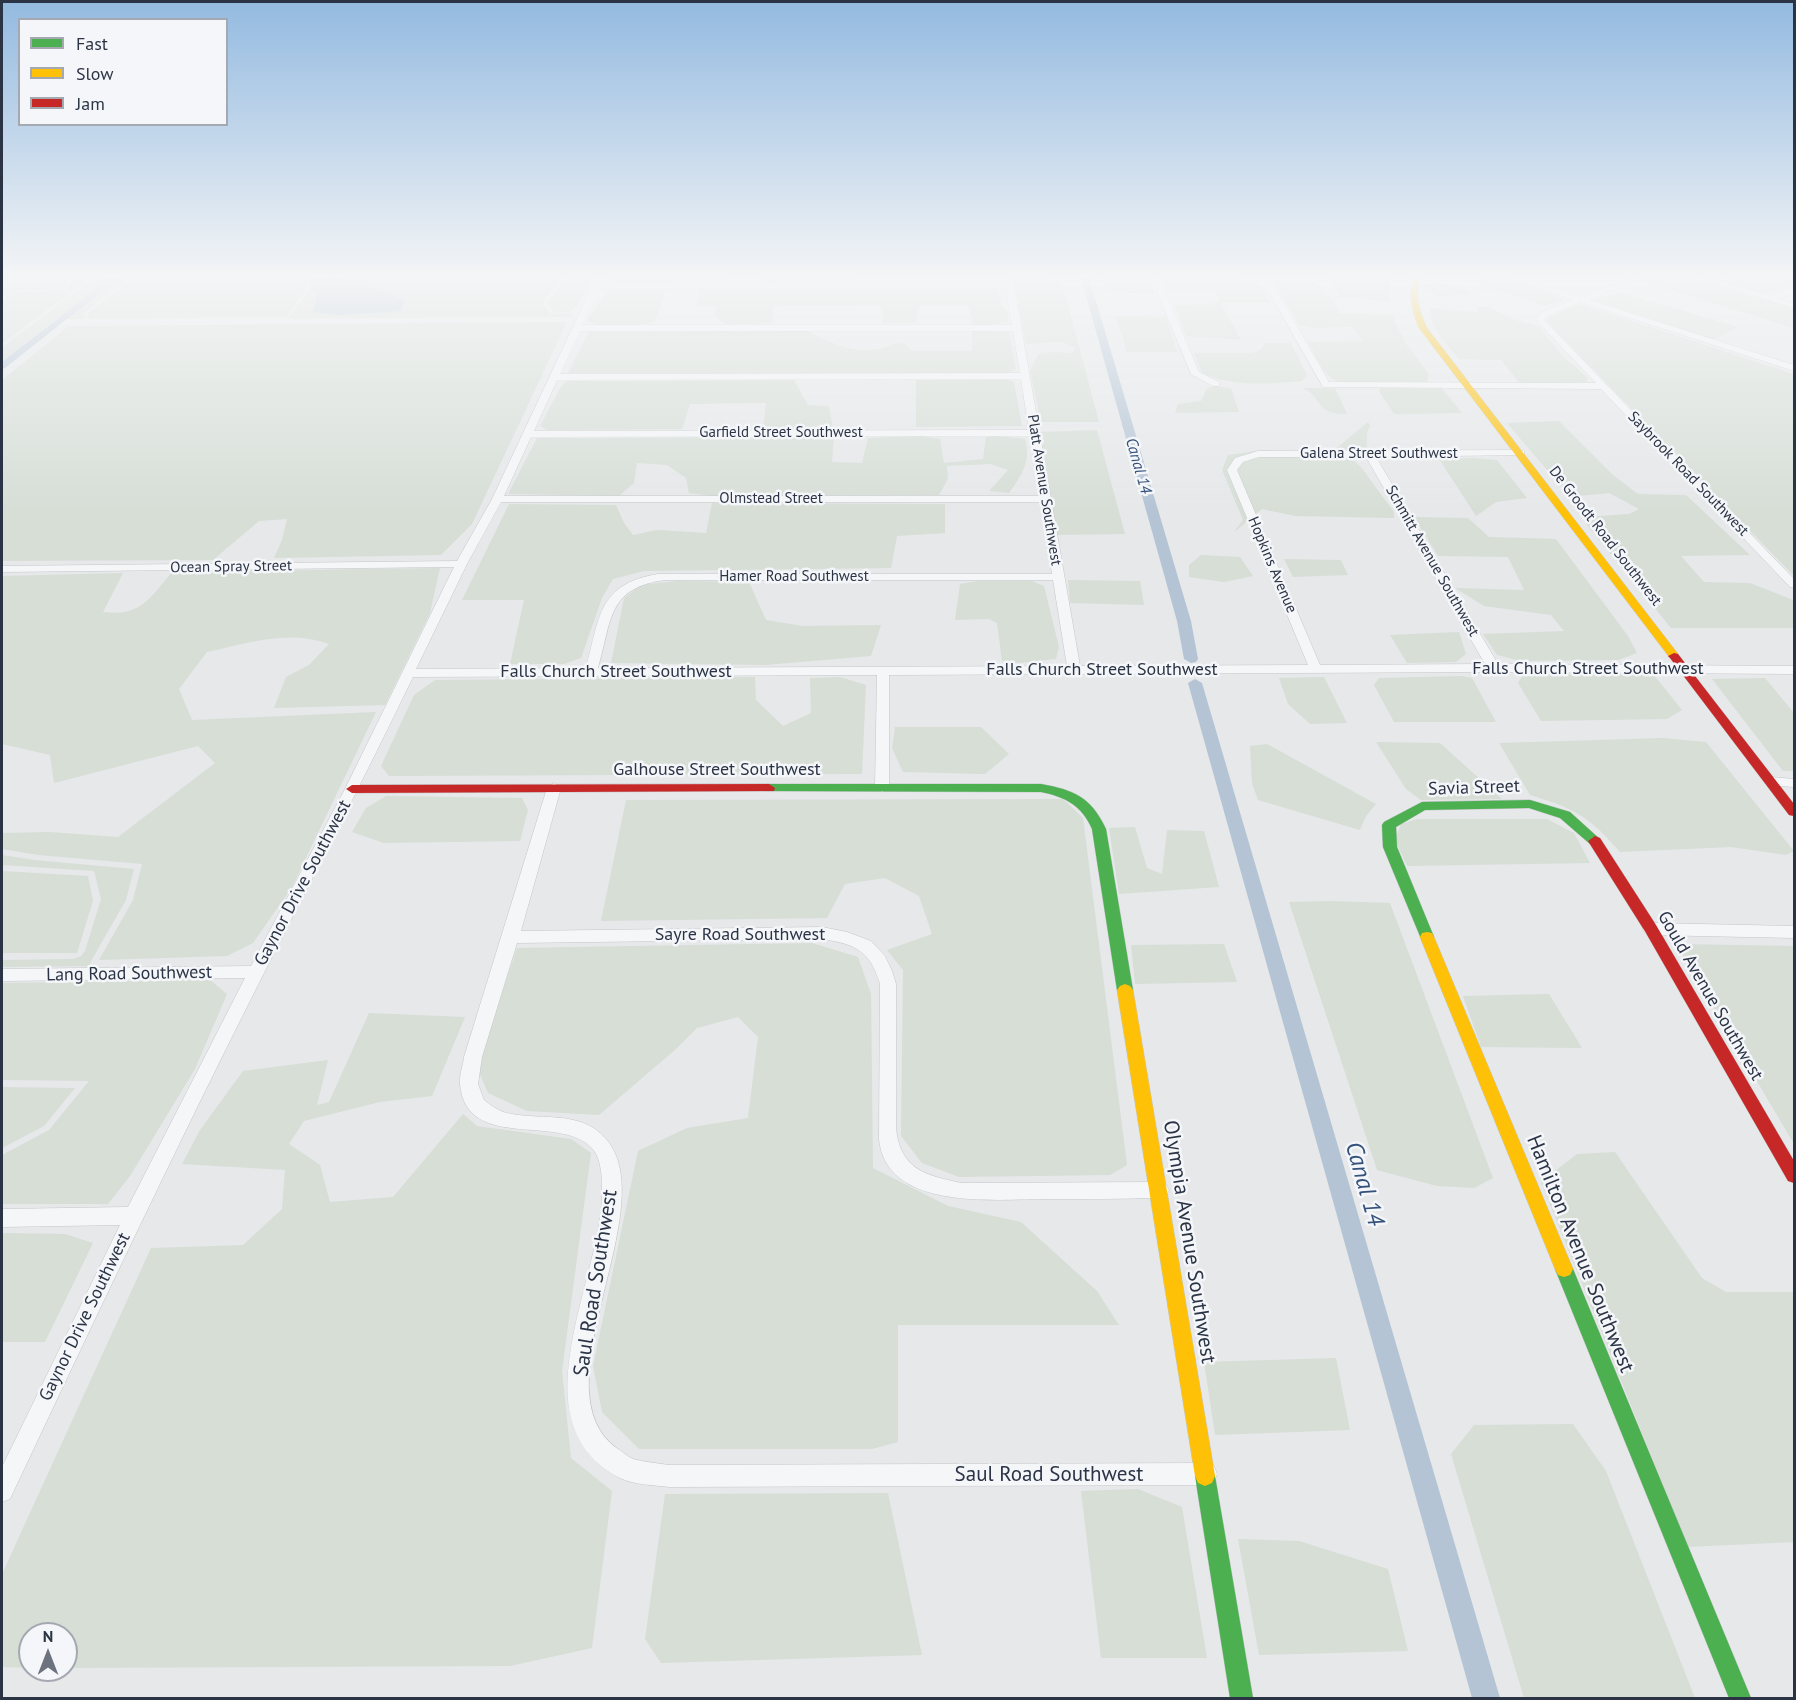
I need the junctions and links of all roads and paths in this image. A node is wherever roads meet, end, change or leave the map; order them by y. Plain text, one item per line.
1 (566, 353) edge
2 (1021, 353) edge
3 (1187, 353) edge
4 (1308, 353) edge
5 (1443, 353) edge
6 (1572, 353) edge
7 (1749, 353) edge
8 (1794, 368) edge
9 (1025, 376) junction
10 (556, 377) junction
11 (1216, 384) dead end
12 (1467, 386) junction
13 (1603, 386) junction
14 (1035, 433) junction
15 (528, 434) junction
16 (1520, 453) junction
17 (1370, 454) junction
18 (1239, 460) joint
19 (496, 499) junction
20 (1045, 499) junction
21 (461, 564) junction
22 (2, 569) edge
23 (1058, 577) junction
24 (1794, 585) edge
25 (1494, 668) junction
26 (1316, 670) junction
27 (1687, 670) junction
28 (1794, 670) edge
29 (883, 671) junction
30 (1074, 671) junction
31 (591, 672) junction
32 (410, 673) junction
33 (1772, 782) junction
34 (1794, 783) edge
35 (882, 787) junction
36 (554, 788) junction
37 (352, 789) junction
38 (1081, 799) joint
39 (1794, 812) edge
40 (1389, 825) joint
41 (1592, 836) joint
42 (1651, 929) junction
43 (1794, 932) edge
44 (511, 937) junction
45 (256, 972) junction
46 (2, 975) edge
47 (1794, 1176) edge
48 (1159, 1190) junction
49 (134, 1216) junction
50 (2, 1218) edge
51 (1206, 1474) junction
52 (2, 1491) edge
53 (1242, 1698) edge
54 (1740, 1698) edge

1 - 10 street, Gaynor Drive Southwest
2 - 9 street, Platt Avenue Southwest
3 - 11 street
4 - 12 street
5 - 12 street, De Groodt Road Southwest
6 - 13 street, Saybrook Road Southwest
7 - 8 street
9 - 10 street
9 - 14 street, Platt Avenue Southwest
10 - 15 street, Gaynor Drive Southwest
12 - 13 street
12 - 16 street, De Groodt Road Southwest
13 - 24 street, Saybrook Road Southwest
14 - 15 street, Garfield Street Southwest
14 - 20 street, Platt Avenue Southwest
15 - 19 street, Gaynor Drive Southwest
16 - 17 street, Galena Street Southwest
16 - 27 street, De Groodt Road Southwest
17 - 18 street, Galena Street Southwest
17 - 25 street, Schmitt Avenue Southwest
18 - 26 street, Hopkins Avenue
19 - 20 street, Olmstead Street
19 - 21 street, Gaynor Drive Southwest
20 - 23 street, Platt Avenue Southwest
21 - 22 street, Ocean Spray Street
21 - 32 street, Gaynor Drive Southwest
23 - 30 street, Platt Avenue Southwest
23 - 31 street, Hamer Road Southwest
25 - 26 street, Falls Church Street Southwest
25 - 27 street, Falls Church Street Southwest
26 - 30 street, Falls Church Street Southwest
27 - 28 street, Falls Church Street Southwest
27 - 33 street, De Groodt Road Southwest
29 - 30 street, Falls Church Street Southwest
29 - 31 street, Falls Church Street Southwest
29 - 35 street
31 - 32 street, Falls Church Street Southwest
32 - 37 street, Gaynor Drive Southwest
33 - 34 street
33 - 39 street, De Groodt Road Southwest
35 - 36 street, Galhouse Street Southwest
35 - 38 street, Galhouse Street Southwest
36 - 37 street, Galhouse Street Southwest
36 - 44 street, Saul Road Southwest
37 - 45 street, Gaynor Drive Southwest
38 - 48 street, Olympia Avenue Southwest
40 - 41 street, Savia Street
40 - 54 street, Hamilton Avenue Southwest
41 - 42 street, Gould Avenue Southwest
42 - 43 street
42 - 47 street, Gould Avenue Southwest
44 - 48 street, Sayre Road Southwest
44 - 51 street, Saul Road Southwest
45 - 46 street, Lang Road Southwest
45 - 49 street, Gaynor Drive Southwest
48 - 51 street, Olympia Avenue Southwest
49 - 50 street
49 - 52 street, Gaynor Drive Southwest
51 - 53 street, Olympia Avenue Southwest

